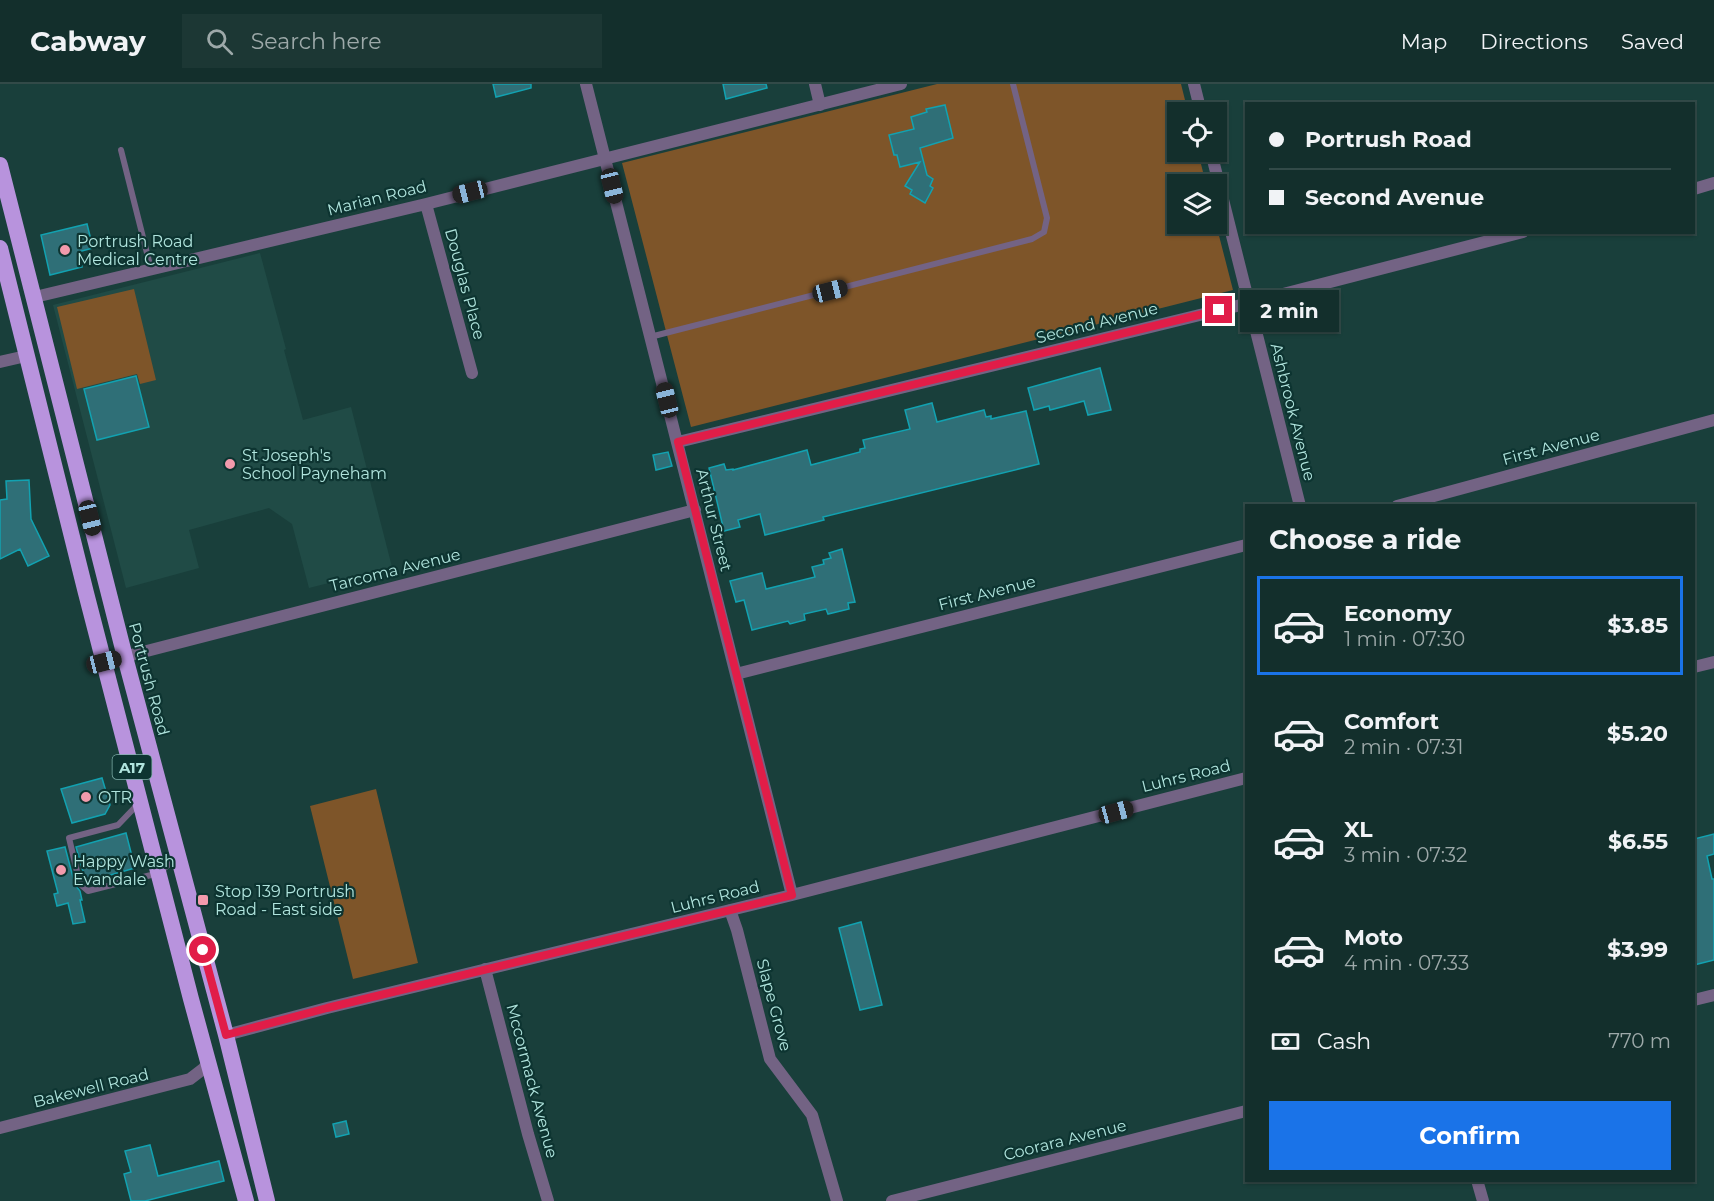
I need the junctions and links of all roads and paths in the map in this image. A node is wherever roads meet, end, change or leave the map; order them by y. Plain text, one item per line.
1 (586, 84) edge
2 (815, 84) edge
3 (901, 84) edge
4 (1013, 84) edge
5 (1194, 84) edge
6 (1198, 102) edge
7 (820, 105) junction
8 (121, 150) dead end
9 (605, 158) junction
10 (1214, 162) edge
11 (0, 165) edge
12 (1714, 183) edge
13 (1695, 189) edge
14 (426, 204) junction
15 (1515, 234) edge
16 (0, 248) edge
17 (151, 269) junction
18 (34, 297) junction
19 (1249, 303) junction
20 (650, 337) junction
21 (26, 356) junction
22 (0, 362) edge
23 (472, 373) dead end
24 (1714, 420) edge
25 (678, 442) junction
26 (1299, 504) edge
27 (1404, 504) edge
28 (695, 510) junction
29 (1245, 545) edge
30 (125, 657) junction
31 (104, 662) junction
32 (1714, 662) edge
33 (1695, 667) edge
34 (736, 674) junction
35 (1245, 778) edge
36 (140, 801) junction
37 (177, 857) junction
38 (159, 873) junction
39 (792, 895) junction
40 (730, 910) junction
41 (485, 969) junction
42 (1714, 995) edge
43 (191, 999) junction
44 (1695, 1000) edge
45 (226, 1035) junction
46 (208, 1063) junction
47 (190, 1079) junction
48 (214, 1084) junction
49 (1245, 1111) edge
50 (0, 1128) edge
51 (1478, 1182) edge
52 (246, 1201) edge
53 (267, 1201) edge
54 (548, 1201) edge
55 (837, 1201) edge
56 (892, 1201) edge
57 (1482, 1201) edge

1 - 9 street, Arthur Street
2 - 7 street
3 - 7 street, Marian Road
4 - 20 lane
5 - 6 street
7 - 9 street, Marian Road
8 - 17 lane
9 - 14 street, Marian Road
9 - 20 street, Arthur Street
10 - 19 street, Ashbrook Avenue
11 - 18 highway, Portrush Road / A17
12 - 13 street
14 - 17 street, Marian Road
14 - 23 street, Douglas Place
15 - 19 street, Second Avenue
16 - 21 highway, A17
17 - 18 street, Marian Road
18 - 30 highway, Portrush Road / A17
19 - 25 street, Second Avenue
19 - 26 street, Ashbrook Avenue
20 - 25 street, Arthur Street
21 - 22 street
21 - 31 highway, A17
24 - 27 street, First Avenue
25 - 28 street, Arthur Street
28 - 30 street, Tarcoma Avenue
28 - 34 street, Arthur Street
29 - 34 street, First Avenue
30 - 31 street, Tarcoma Avenue
30 - 37 highway, Portrush Road / A17
31 - 36 highway, A17
32 - 33 street
34 - 39 street, Arthur Street
35 - 39 street, Luhrs Road
36 - 38 highway, A17
36 - 38 lane
37 - 38 lane
37 - 45 highway, Portrush Road / A17
38 - 43 highway, A17
39 - 40 street, Luhrs Road
40 - 41 street, Luhrs Road
40 - 55 street, Slape Grove
41 - 45 street, Luhrs Road
41 - 54 street, Mccormack Avenue
42 - 44 street
43 - 45 highway
43 - 46 highway, A17
45 - 48 highway
45 - 53 highway, Portrush Road / A17
46 - 47 street, Bakewell Road
46 - 48 highway, A17
47 - 48 street
47 - 50 street, Bakewell Road
48 - 52 highway, A17
49 - 56 street, Coorara Avenue
51 - 57 street

